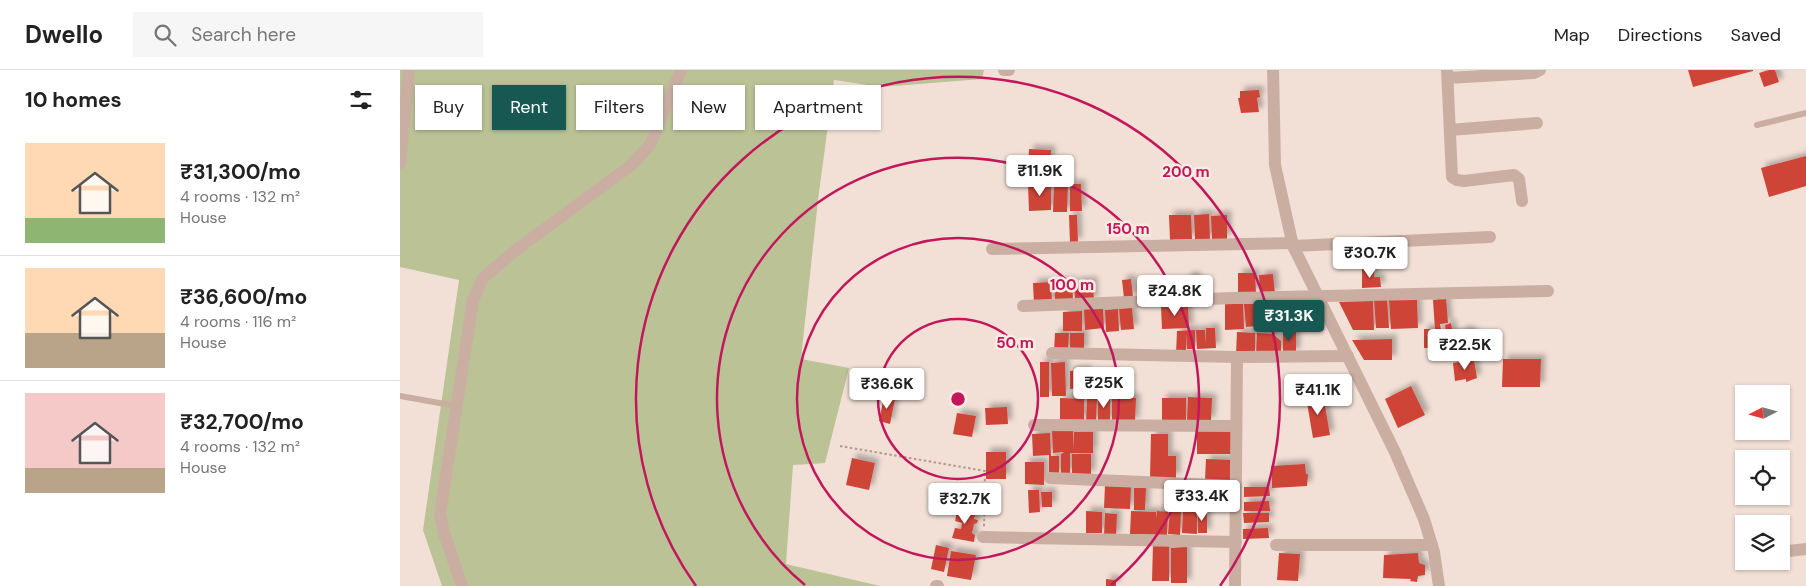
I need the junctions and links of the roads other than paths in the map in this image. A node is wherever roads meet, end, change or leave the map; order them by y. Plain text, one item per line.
1 (409, 70) edge
2 (681, 70) edge
3 (1004, 70) edge
4 (1009, 70) edge
5 (1273, 70) edge
6 (1540, 70) edge
7 (1447, 74) edge
8 (1806, 113) edge
9 (1537, 123) dead end
10 (1758, 125) dead end
11 (1450, 130) junction
12 (400, 164) edge
13 (1522, 201) dead end
14 (1490, 237) dead end
15 (1293, 245) junction
16 (992, 249) dead end
17 (1548, 291) dead end
18 (1318, 296) junction
19 (1023, 306) dead end
20 (1052, 353) dead end
21 (1348, 356) junction
22 (1237, 357) junction
23 (400, 396) edge
24 (456, 406) junction
25 (1034, 425) dead end
26 (1236, 426) junction
27 (1050, 478) dead end
28 (1236, 486) junction
29 (984, 537) road end
30 (1236, 542) junction
31 (1276, 545) dead end
32 (1432, 545) junction
33 (1806, 549) edge
34 (1790, 551) edge
35 (462, 586) edge
36 (1235, 586) edge
37 (1439, 586) edge

1 - 12 street
2 - 24 street
3 - 4 street
5 - 15 street
6 - 7 street
7 - 11 street
8 - 10 lane
9 - 11 street
11 - 13 street
14 - 15 street
15 - 16 street
15 - 18 street
17 - 18 street
18 - 19 street
18 - 21 street
20 - 22 street
21 - 22 street
21 - 32 street
22 - 26 street
23 - 24 lane
24 - 35 street
25 - 26 street
26 - 28 street
27 - 28 street
28 - 30 street
29 - 30 street
30 - 36 street
31 - 32 street
32 - 37 street
33 - 34 street

